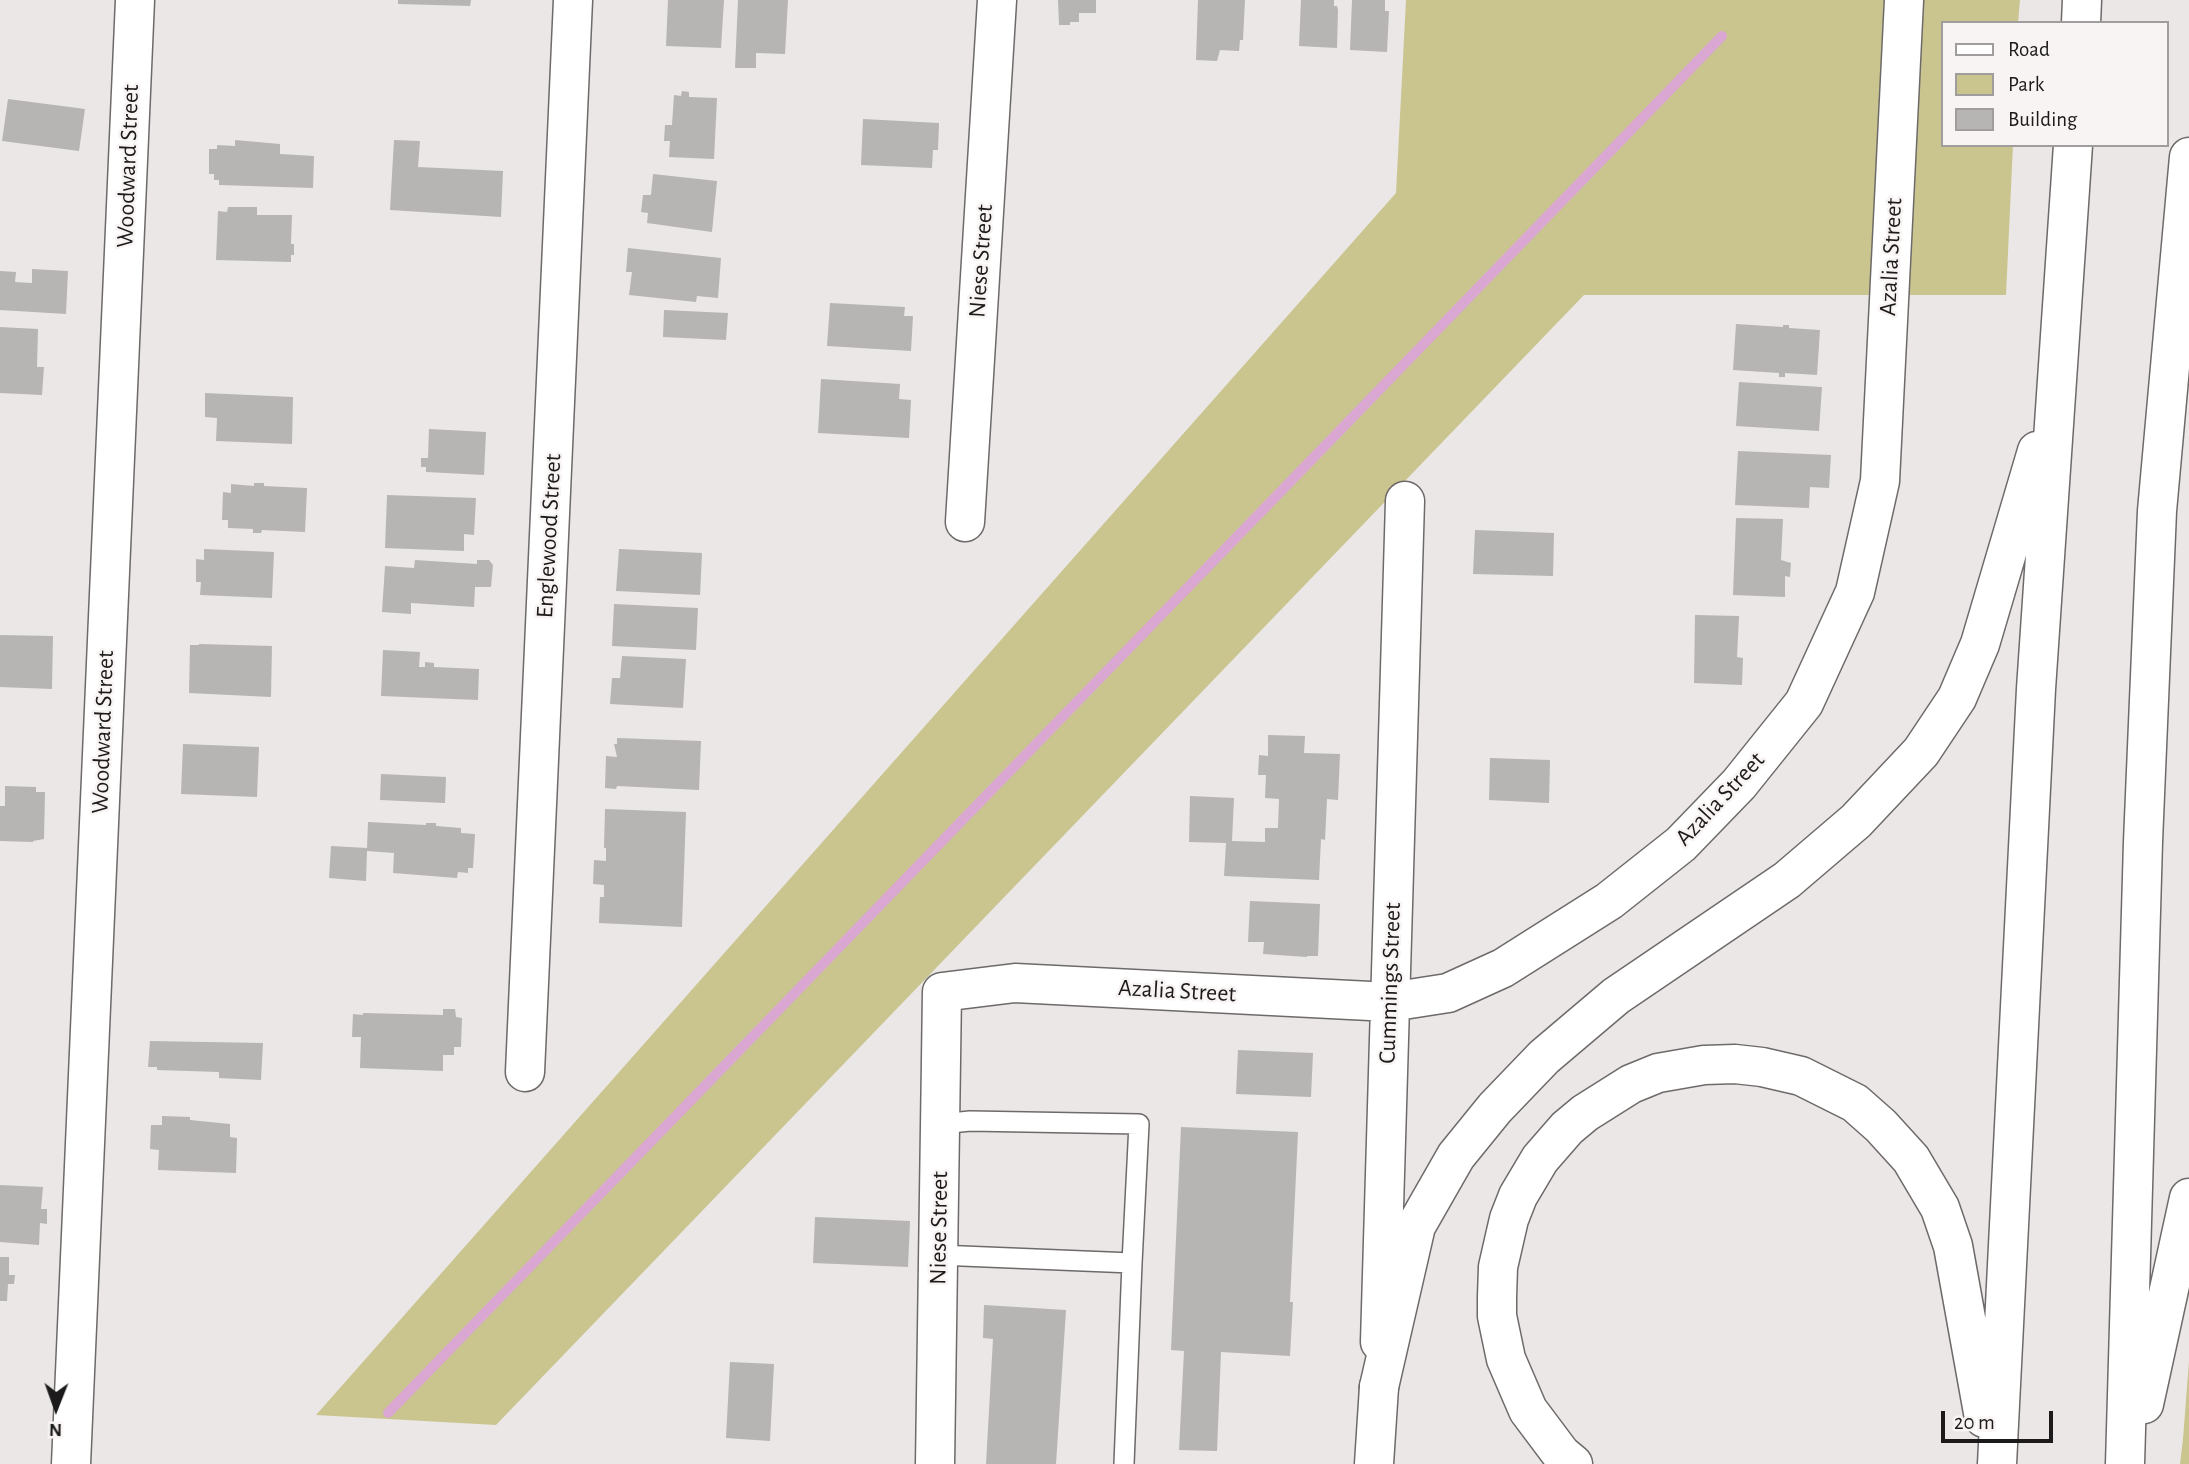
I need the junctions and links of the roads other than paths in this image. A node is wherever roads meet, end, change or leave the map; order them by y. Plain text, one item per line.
1 (135, 0) edge
2 (573, 0) edge
3 (997, 0) edge
4 (1904, 0) edge
5 (2082, 0) edge
6 (2081, 21) edge
7 (2073, 147) edge
8 (2189, 157) edge
9 (2057, 385) junction
10 (1405, 501) dead end
11 (965, 522) dead end
12 (942, 992) joint
13 (1390, 1002) junction
14 (525, 1072) dead end
15 (941, 1124) junction
16 (2189, 1198) edge
17 (938, 1255) junction
18 (1132, 1263) junction
19 (1379, 1387) junction
20 (71, 1464) edge
21 (935, 1464) edge
22 (1124, 1464) edge
23 (1374, 1464) edge
24 (1573, 1464) edge
25 (1992, 1464) edge
26 (1997, 1464) edge
27 (2125, 1464) edge
28 (2131, 1464) edge

1 - 20 main road, Woodward Street
2 - 14 main road, Englewood Street
3 - 11 main road, Niese Street
4 - 13 main road, Azalia Street
5 - 6 main road
7 - 9 main road
8 - 27 main road
9 - 19 main road
9 - 26 main road
10 - 13 main road, Cummings Street
12 - 13 main road, Azalia Street
12 - 15 main road, Niese Street
13 - 19 main road, Cummings Street
15 - 17 main road, Niese Street
15 - 18 lane
16 - 28 main road
17 - 18 lane
17 - 21 main road, Niese Street
18 - 22 lane
19 - 23 main road, Cummings Street
24 - 25 main road

